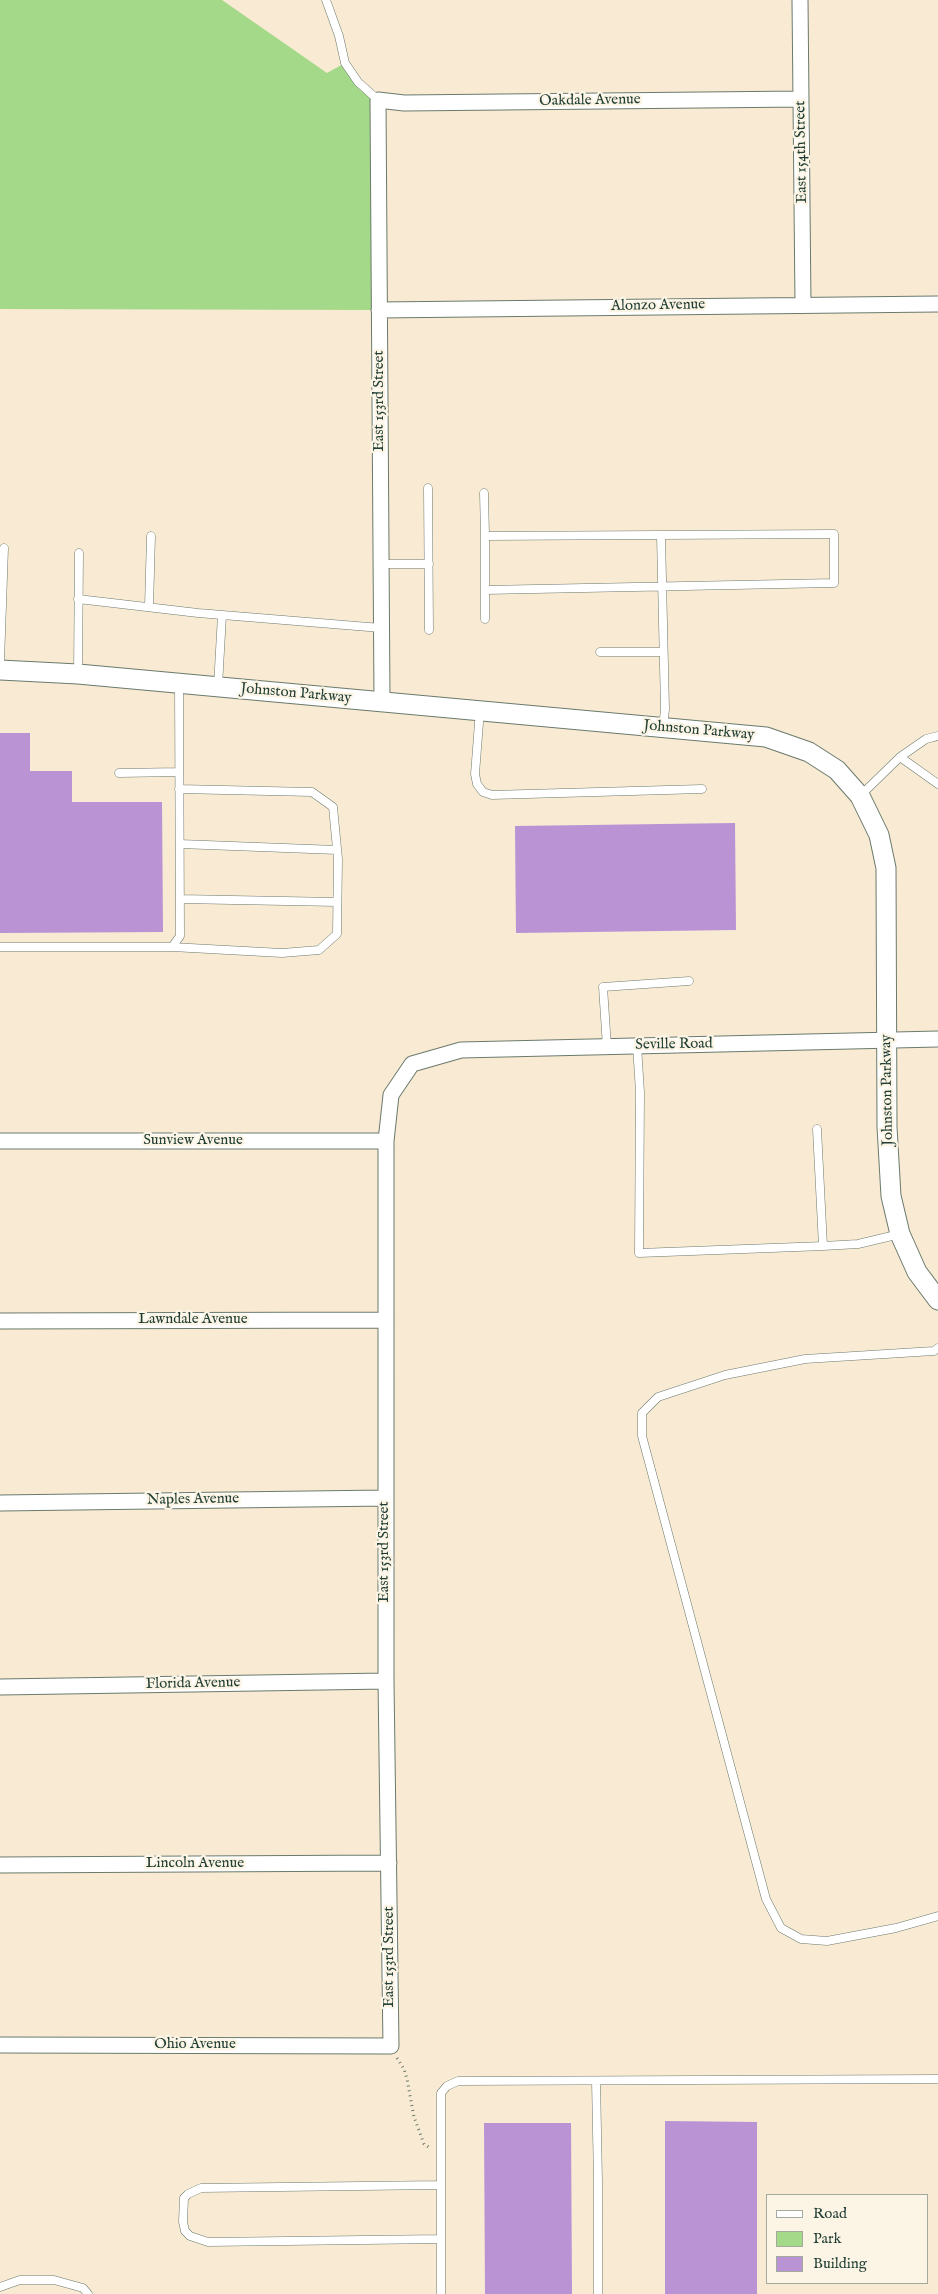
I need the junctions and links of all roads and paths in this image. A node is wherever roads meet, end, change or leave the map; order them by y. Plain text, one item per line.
1 (326, 0) edge
2 (800, 0) edge
3 (801, 99) junction
4 (378, 100) junction
5 (803, 304) junction
6 (938, 304) edge
7 (379, 310) junction
8 (428, 488) dead end
9 (484, 492) dead end
10 (151, 536) dead end
11 (485, 536) junction
12 (661, 536) junction
13 (4, 548) dead end
14 (79, 553) dead end
15 (381, 564) junction
16 (428, 564) junction
17 (662, 587) junction
18 (485, 590) junction
19 (78, 599) junction
20 (149, 607) junction
21 (222, 615) junction
22 (485, 619) dead end
23 (381, 628) junction
24 (429, 630) dead end
25 (600, 652) dead end
26 (663, 652) junction
27 (0, 661) edge
28 (0, 670) edge
29 (78, 674) junction
30 (179, 683) junction
31 (218, 687) junction
32 (382, 701) junction
33 (480, 710) junction
34 (662, 728) junction
35 (938, 736) edge
36 (900, 757) junction
37 (179, 772) junction
38 (119, 773) dead end
39 (938, 784) edge
40 (179, 789) junction
41 (702, 789) dead end
42 (860, 796) junction
43 (180, 844) junction
44 (337, 850) junction
45 (180, 899) junction
46 (337, 902) junction
47 (0, 947) edge
48 (172, 947) junction
49 (689, 981) dead end
50 (938, 1039) edge
51 (886, 1040) junction
52 (636, 1046) junction
53 (607, 1047) junction
54 (412, 1064) joint
55 (817, 1129) dead end
56 (0, 1141) edge
57 (386, 1141) junction
58 (900, 1234) junction
59 (824, 1246) junction
60 (938, 1300) edge
61 (386, 1320) junction
62 (0, 1321) edge
63 (938, 1348) edge
64 (385, 1498) junction
65 (0, 1502) edge
66 (386, 1682) junction
67 (0, 1687) edge
68 (389, 1864) junction
69 (0, 1865) edge
70 (938, 1916) edge
71 (0, 2045) edge
72 (393, 2051) junction
73 (938, 2079) edge
74 (596, 2081) junction
75 (441, 2155) junction
76 (441, 2185) junction
77 (441, 2239) junction
78 (0, 2286) edge
79 (88, 2294) edge
80 (441, 2294) edge
81 (598, 2294) edge

1 - 4 lane
2 - 3 street, East 154th Street
3 - 4 street, Oakdale Avenue
3 - 5 street, East 154th Street
4 - 7 street, East 153rd Street
5 - 6 street, Alonzo Avenue
5 - 7 street, Alonzo Avenue
7 - 15 street, East 153rd Street
8 - 16 lane
9 - 11 lane
10 - 20 lane
11 - 12 lane
11 - 18 lane
12 - 17 lane
12 - 17 lane
13 - 27 lane
14 - 19 lane
15 - 16 lane
15 - 23 street, East 153rd Street
16 - 24 lane
17 - 18 lane
17 - 26 lane
18 - 22 lane
19 - 20 lane
19 - 29 lane
20 - 21 lane
21 - 23 lane
21 - 31 lane
23 - 32 street, East 153rd Street
25 - 26 lane
26 - 34 lane
28 - 29 street, Johnston Parkway
29 - 30 street, Johnston Parkway
30 - 31 street, Johnston Parkway
30 - 37 lane
31 - 32 street, Johnston Parkway
32 - 33 street, Johnston Parkway
33 - 34 street, Johnston Parkway
33 - 41 lane
34 - 42 street, Johnston Parkway
35 - 36 lane
36 - 39 lane
36 - 42 lane
37 - 38 lane
37 - 40 lane
40 - 43 lane
40 - 44 lane
42 - 51 street, Johnston Parkway
43 - 44 lane
43 - 45 lane
44 - 46 lane
45 - 46 lane
45 - 48 lane
46 - 48 lane
47 - 48 lane
49 - 53 lane
50 - 51 street, Seville Road
51 - 52 street, Seville Road
51 - 58 street, Johnston Parkway
52 - 53 street, Seville Road
52 - 59 lane
53 - 54 street, Seville Road
54 - 57 street, East 153rd Street
55 - 59 lane
56 - 57 street, Sunview Avenue
57 - 61 street, East 153rd Street
58 - 59 lane
58 - 60 street, Johnston Parkway
61 - 62 street, Lawndale Avenue
61 - 64 street, East 153rd Street
63 - 70 lane
64 - 65 street, Naples Avenue
64 - 66 street, East 153rd Street
66 - 67 street, Florida Avenue
66 - 68 street, East 153rd Street
68 - 69 street, Lincoln Avenue
68 - 72 street, East 153rd Street
71 - 72 street, Ohio Avenue
72 - 75 path
73 - 74 lane
74 - 75 lane
74 - 81 lane
75 - 76 lane
76 - 77 lane
76 - 77 lane
77 - 80 lane
78 - 79 lane

